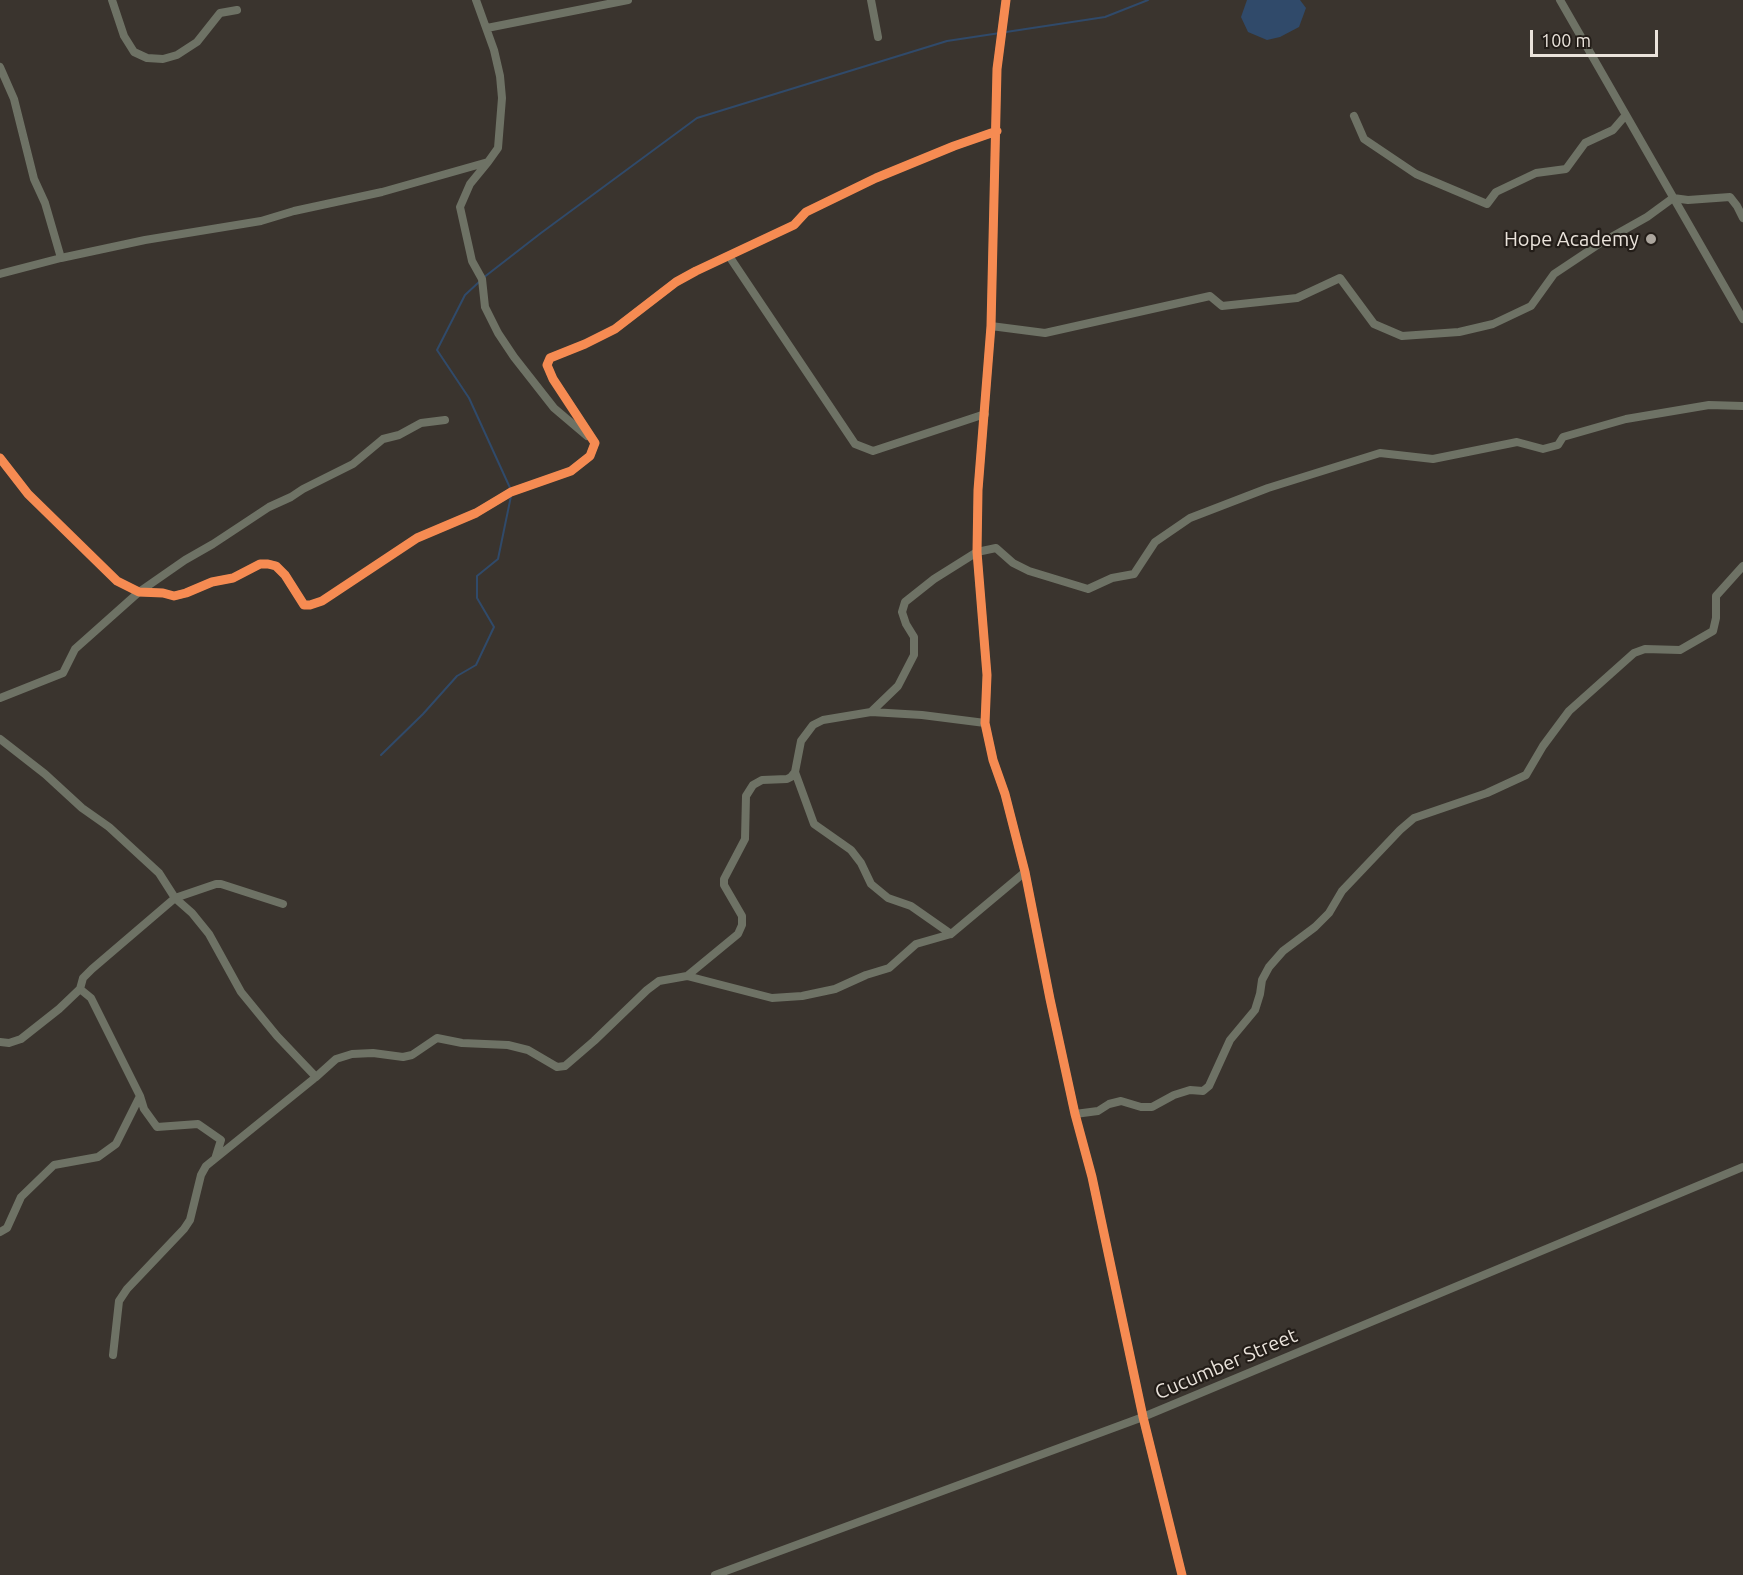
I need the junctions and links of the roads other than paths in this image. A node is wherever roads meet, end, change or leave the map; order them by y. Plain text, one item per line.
1 (112, 0) edge
2 (476, 0) edge
3 (628, 0) edge
4 (871, 0) edge
5 (1006, 0) edge
6 (1560, 0) edge
7 (587, 4) edge
8 (237, 10) dead end
9 (487, 28) junction
10 (878, 37) dead end
11 (0, 67) edge
12 (1353, 116) dead end
13 (1626, 116) junction
14 (997, 131) junction
15 (488, 162) junction
16 (1672, 198) junction
17 (1743, 218) edge
18 (729, 256) junction
19 (61, 258) junction
20 (0, 274) edge
21 (1743, 319) edge
22 (991, 326) junction
23 (1743, 406) edge
24 (985, 414) junction
25 (445, 420) dead end
26 (595, 443) junction
27 (0, 458) edge
28 (977, 552) junction
29 (1743, 566) edge
30 (139, 592) junction
31 (0, 698) edge
32 (871, 712) junction
33 (985, 723) junction
34 (0, 740) edge
35 (795, 772) junction
36 (1025, 872) junction
37 (175, 898) junction
38 (283, 904) dead end
39 (951, 934) junction
40 (687, 976) junction
41 (80, 989) junction
42 (0, 1042) edge
43 (316, 1077) junction
44 (140, 1096) junction
45 (1075, 1114) junction
46 (216, 1156) junction
47 (1743, 1167) edge
48 (0, 1232) edge
49 (113, 1356) dead end
50 (1143, 1417) junction
51 (715, 1575) edge
52 (1182, 1575) edge

1 - 8 street
2 - 9 street
3 - 7 street
4 - 10 street
5 - 14 street
6 - 13 street
7 - 9 street
9 - 15 street
11 - 19 street
12 - 13 street
13 - 16 street
14 - 18 street
14 - 22 street
15 - 19 street
15 - 26 street
16 - 17 street
16 - 21 street
16 - 22 street
18 - 24 street
18 - 26 street
19 - 20 street
22 - 24 street
23 - 28 street
24 - 28 street
25 - 30 street
26 - 30 street
27 - 30 street
28 - 32 street
28 - 33 street
29 - 45 street
30 - 31 street
32 - 33 street
32 - 35 street
33 - 36 street
34 - 37 street
35 - 39 street
35 - 40 street
36 - 39 street
36 - 45 street
37 - 38 street
37 - 41 street
37 - 43 street
39 - 40 street
40 - 43 street
41 - 42 street
41 - 44 street
43 - 46 street
44 - 46 street
44 - 48 street
45 - 50 street
46 - 49 street
47 - 50 street, Cucumber Street
50 - 51 street, Cucumber Street
50 - 52 street

